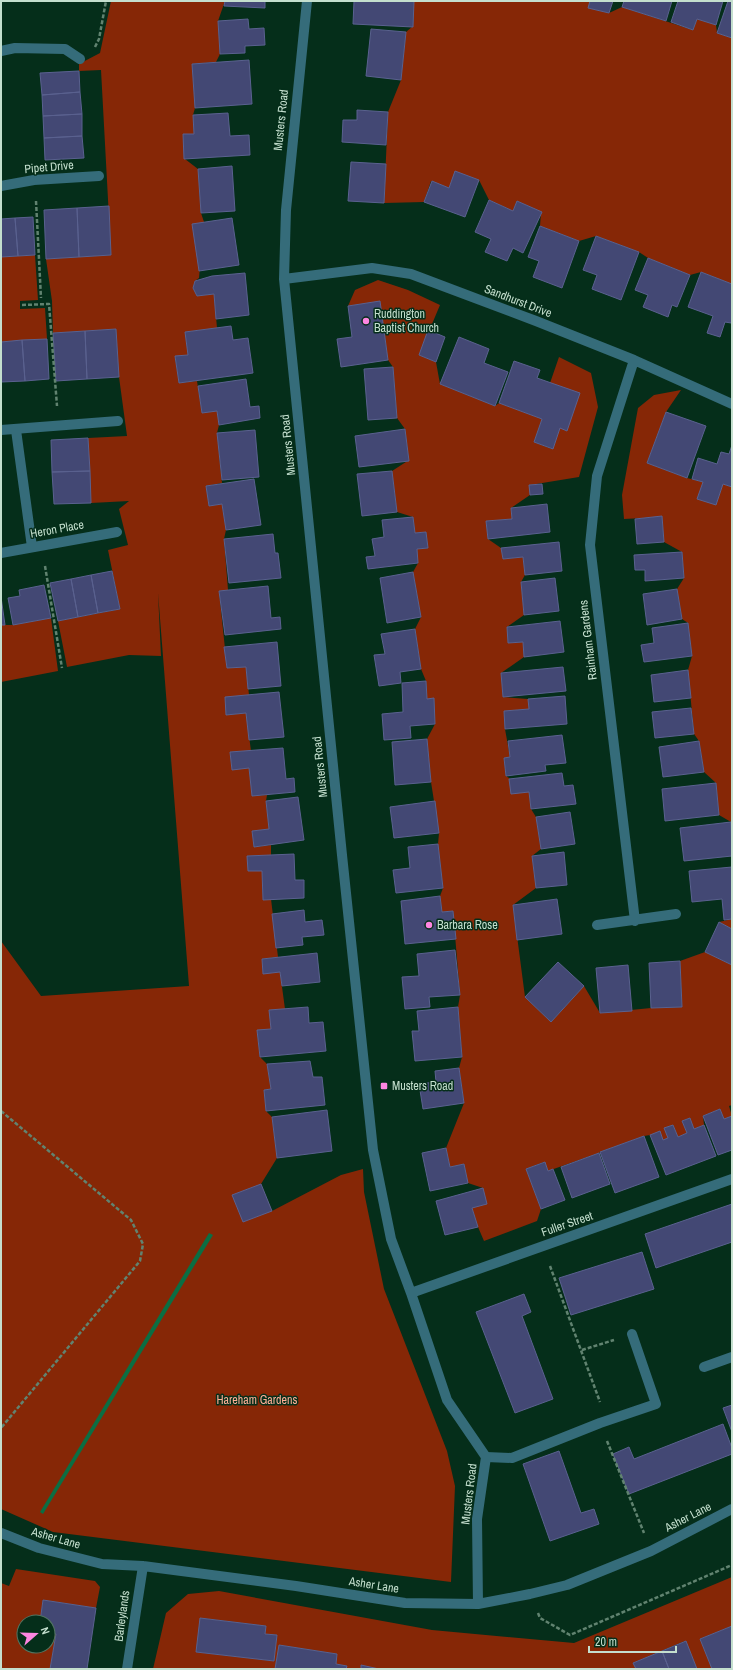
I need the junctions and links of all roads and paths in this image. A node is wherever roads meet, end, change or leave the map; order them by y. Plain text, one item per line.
1 (106, 1) edge
2 (307, 1) edge
3 (1, 51) edge
4 (80, 59) joint
5 (99, 176) dead end
6 (34, 180) junction
7 (1, 186) edge
8 (284, 279) junction
9 (42, 298) dead end
10 (22, 305) dead end
11 (634, 360) junction
12 (732, 404) edge
13 (118, 421) dead end
14 (58, 426) junction
15 (1, 430) edge
16 (16, 430) junction
17 (117, 532) dead end
18 (37, 546) junction
19 (1, 553) edge
20 (62, 668) dead end
21 (676, 914) dead end
22 (635, 921) junction
23 (597, 925) dead end
24 (1, 1110) edge
25 (732, 1179) edge
26 (542, 1247) junction
27 (411, 1293) junction
28 (632, 1334) joint
29 (582, 1350) junction
30 (732, 1357) edge
31 (704, 1367) dead end
32 (604, 1422) junction
33 (1, 1428) edge
34 (486, 1457) junction
35 (732, 1509) edge
36 (1, 1533) edge
37 (651, 1551) junction
38 (732, 1565) edge
39 (143, 1566) junction
40 (530, 1594) junction
41 (478, 1604) junction
42 (127, 1669) edge

1 - 4 path
2 - 8 street, Musters Road
3 - 4 street
5 - 6 street, Pipet Drive
6 - 7 street, Pipet Drive
6 - 9 path
8 - 11 street, Sandhurst Drive
8 - 27 street, Musters Road
10 - 14 path
11 - 12 street, Sandhurst Drive
11 - 22 street, Rainham Gardens
13 - 14 street
14 - 16 street
15 - 16 street
16 - 18 street
17 - 18 street, Heron Place
18 - 19 street, Heron Place
18 - 20 path
21 - 22 street
22 - 23 street
24 - 33 path
25 - 26 street, Fuller Street
26 - 27 street, Fuller Street
26 - 29 path
27 - 34 street, Musters Road
28 - 29 path
28 - 32 street
29 - 32 path
30 - 31 street
32 - 34 street
32 - 37 path
34 - 41 street, Musters Road
35 - 37 street, Asher Lane
36 - 39 street, Asher Lane
37 - 40 street, Asher Lane
38 - 40 path
39 - 41 street, Asher Lane
39 - 42 street, Barleylands
40 - 41 street, Asher Lane

